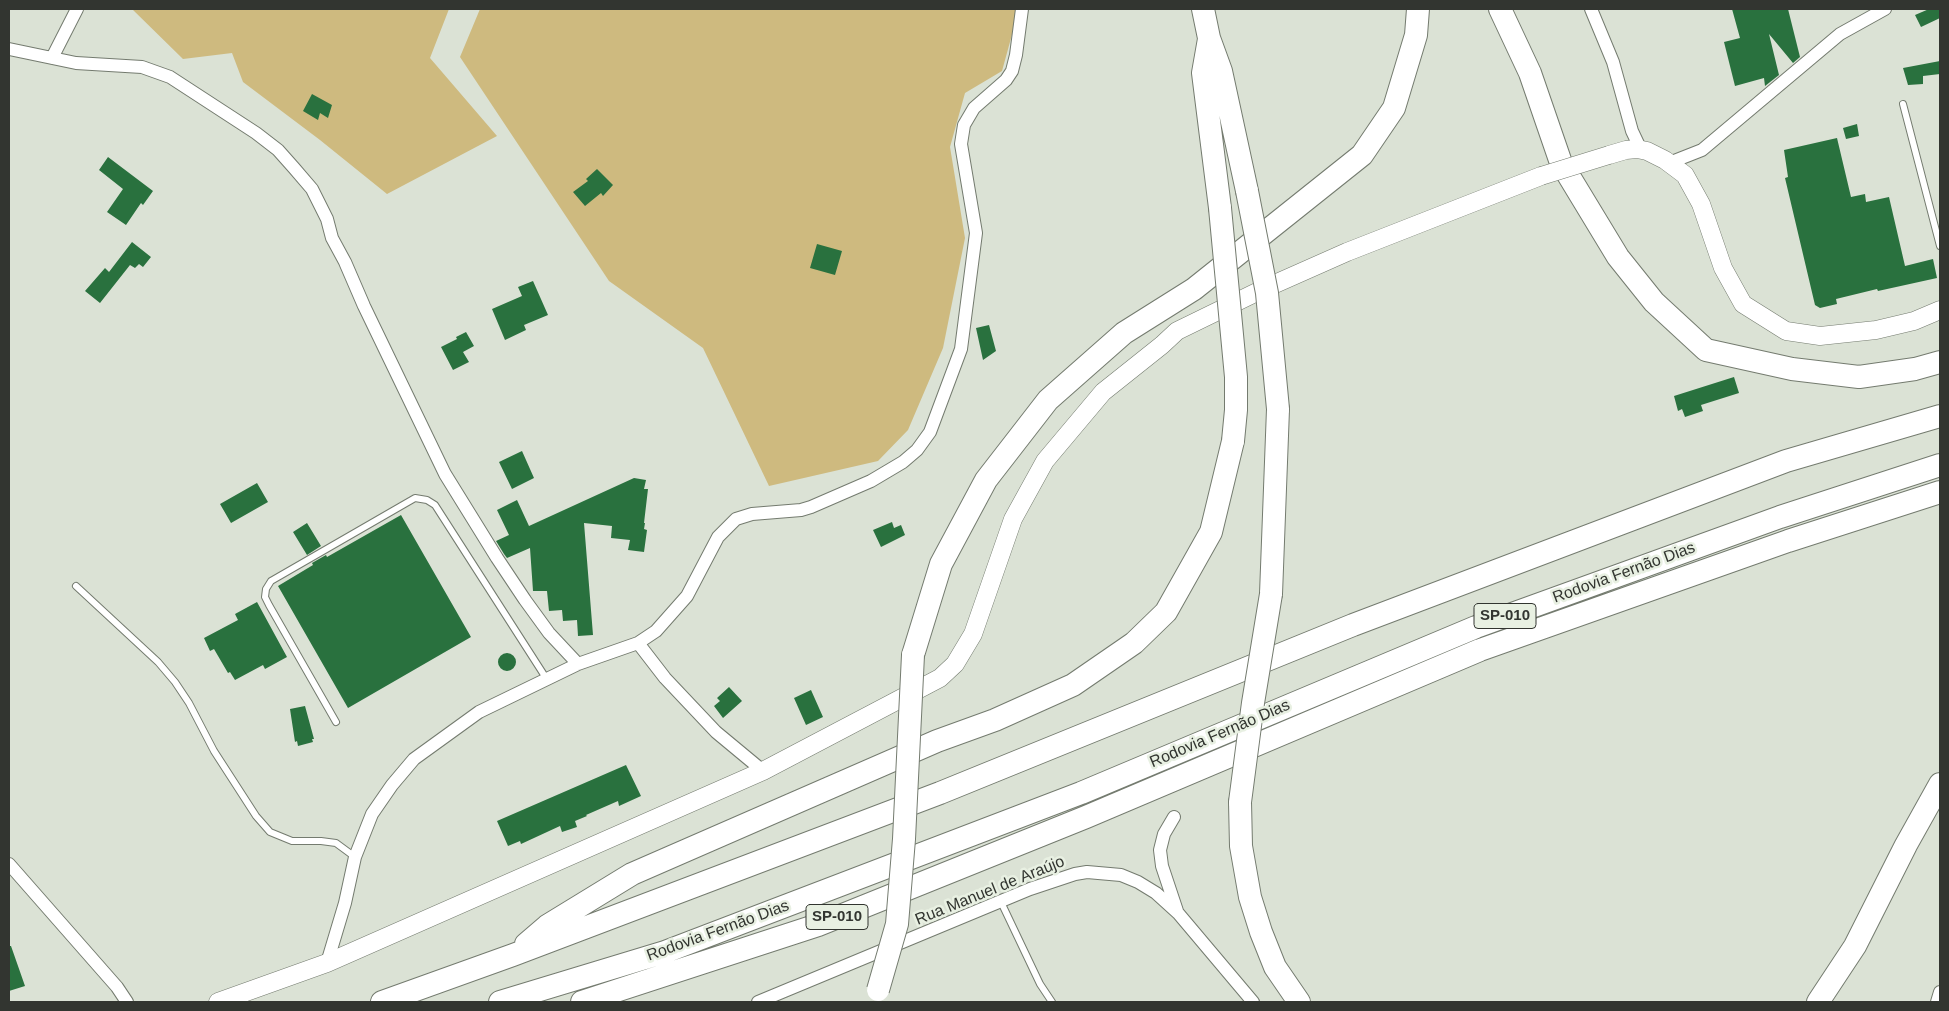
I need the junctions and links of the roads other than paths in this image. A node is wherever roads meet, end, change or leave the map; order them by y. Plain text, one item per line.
1 (77, 9) edge
2 (1022, 9) edge
3 (1203, 9) edge
4 (1418, 9) edge
5 (1500, 9) edge
6 (1591, 9) edge
7 (1886, 9) edge
8 (1209, 38) junction
9 (9, 49) edge
10 (52, 58) junction
11 (1903, 104) dead end
12 (1641, 150) junction
13 (1669, 163) junction
14 (1940, 246) edge
15 (1940, 310) edge
16 (1940, 362) edge
17 (1940, 416) edge
18 (1940, 465) edge
19 (1940, 492) edge
20 (76, 586) dead end
21 (638, 643) junction
22 (578, 664) junction
23 (546, 678) junction
24 (336, 722) dead end
25 (763, 771) junction
26 (1940, 784) edge
27 (1174, 818) dead end
28 (355, 857) junction
29 (9, 864) edge
30 (1001, 902) junction
31 (1178, 913) junction
32 (513, 955) junction
33 (327, 962) junction
34 (1940, 992) edge
35 (875, 996) edge
36 (127, 1002) edge
37 (218, 1002) edge
38 (382, 1002) edge
39 (500, 1002) edge
40 (582, 1002) edge
41 (758, 1002) edge
42 (1052, 1002) edge
43 (1253, 1002) edge
44 (1300, 1002) edge
45 (1818, 1002) edge
46 (1937, 1002) edge

1 - 10 street
2 - 21 street
3 - 8 highway
4 - 35 highway, bridge
5 - 16 highway
6 - 12 street
7 - 13 street
8 - 32 highway, bridge
8 - 44 highway, bridge
9 - 10 street
10 - 22 street
11 - 14 lane
12 - 13 street
12 - 25 street, bridge
13 - 15 street
17 - 32 highway
18 - 39 highway, Rodovia Fernão Dias / SP-010
19 - 40 highway, Rodovia Fernão Dias / SP-010
20 - 28 lane
21 - 22 street
21 - 25 street
22 - 23 street
23 - 24 lane
23 - 28 street
25 - 33 street
26 - 45 highway
27 - 31 street
28 - 33 street
29 - 36 street
30 - 31 street, Rua Manuel de Araújo
30 - 41 street, Rua Manuel de Araújo
30 - 42 lane
31 - 43 street, Rua Manuel de Araújo
32 - 38 highway
33 - 37 street
34 - 46 street

